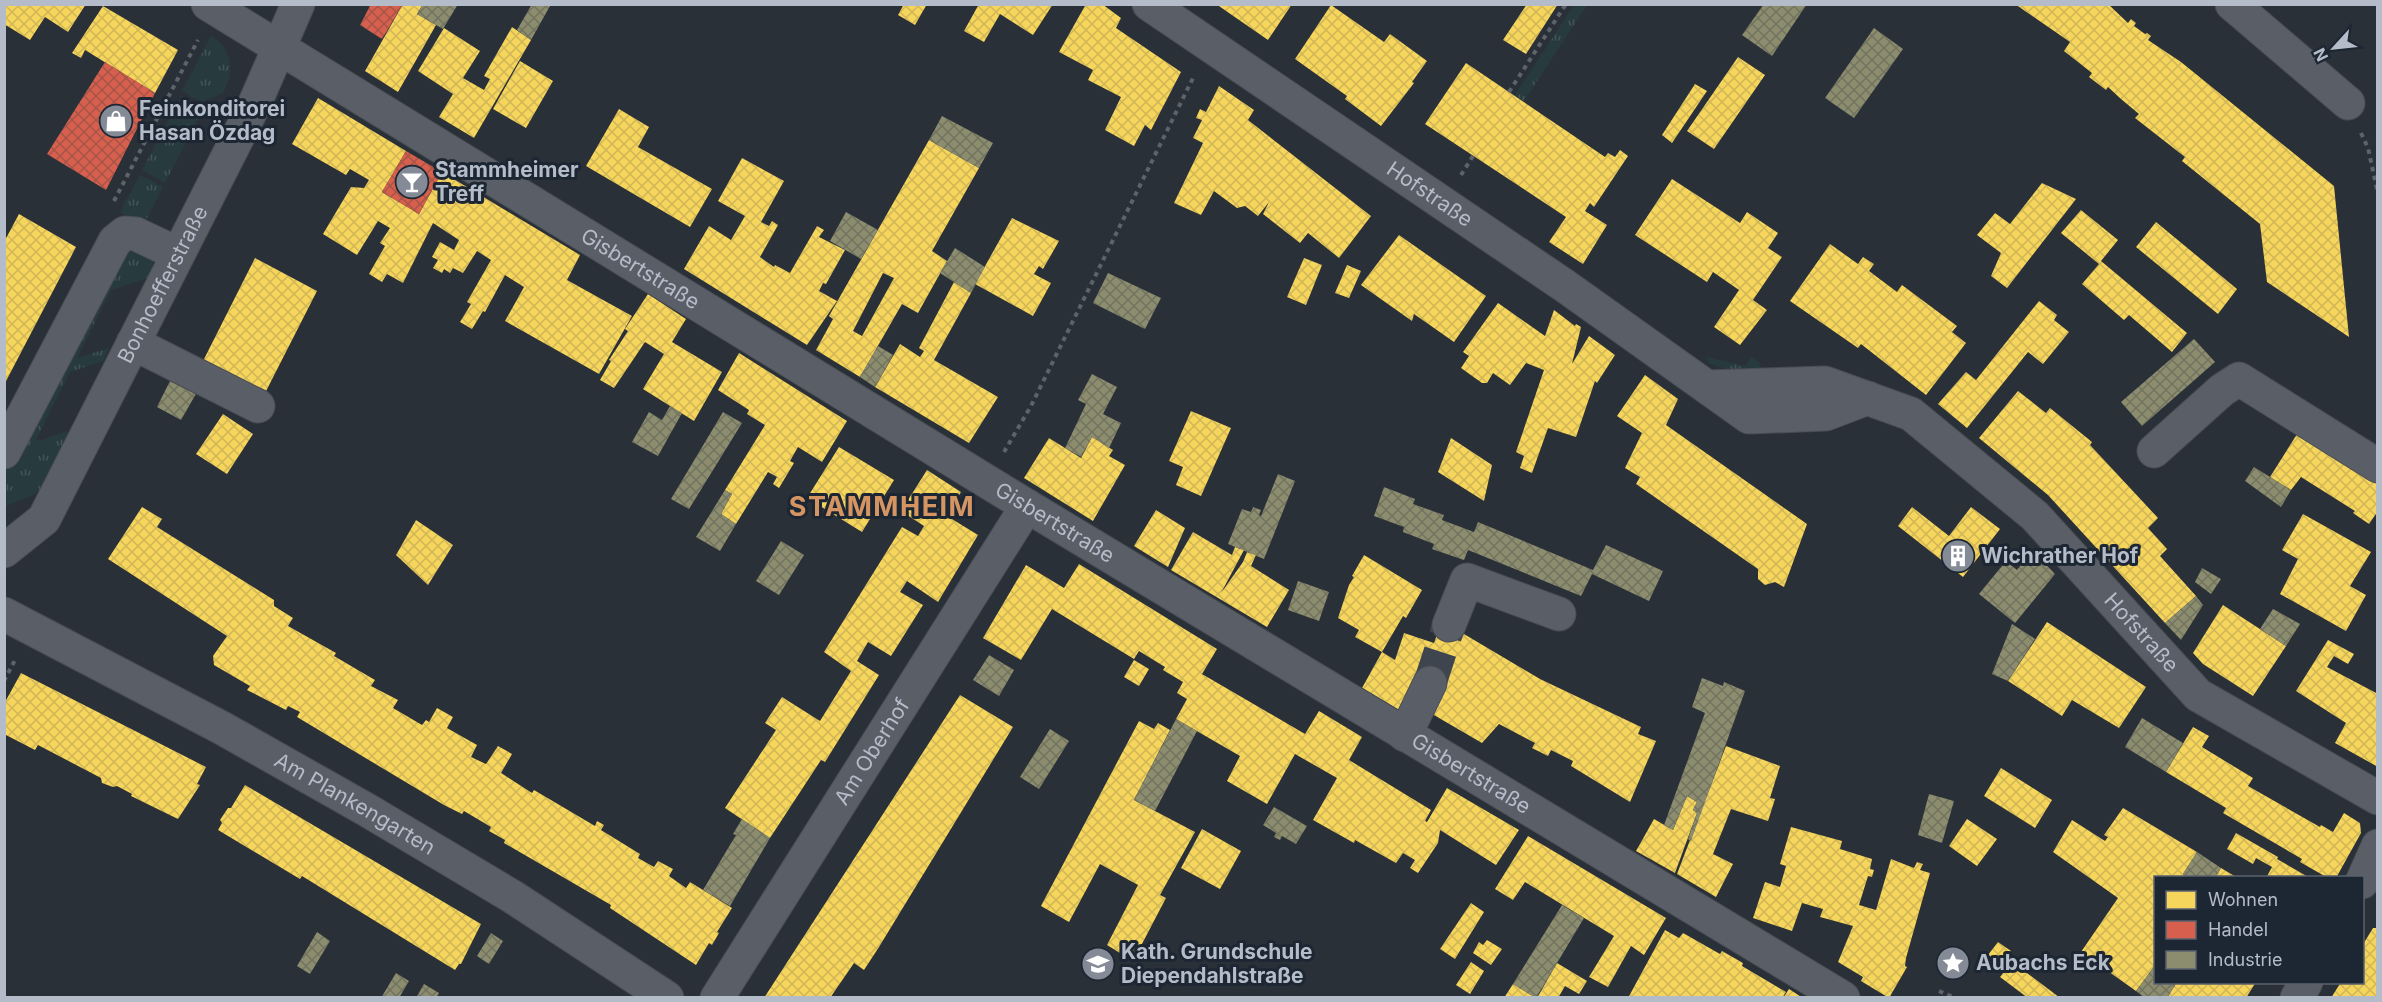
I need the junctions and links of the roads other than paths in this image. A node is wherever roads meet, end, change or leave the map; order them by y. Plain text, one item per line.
1 (208, 4) edge
2 (298, 4) edge
3 (1149, 4) edge
4 (2232, 4) edge
5 (279, 47) junction
6 (2348, 103) road end
7 (178, 254) junction
8 (133, 343) junction
9 (258, 406) dead end
10 (2154, 451) dead end
11 (4, 452) edge
12 (2378, 466) edge
13 (1027, 506) junction
14 (4, 551) edge
15 (1559, 614) dead end
16 (18, 622) edge
17 (1449, 625) tunnel mouth
18 (1430, 683) tunnel mouth
19 (1405, 735) junction
20 (2378, 798) edge
21 (2378, 846) edge
22 (2364, 878) edge
23 (2305, 984) edge
24 (667, 998) edge
25 (717, 998) edge
26 (1843, 998) edge
27 (2297, 998) edge

1 - 5 street, Gisbertstraße
2 - 5 street, Bonhoefferstraße
3 - 20 street, Hofstraße
4 - 6 street
5 - 7 street, Bonhoefferstraße
5 - 13 street, Gisbertstraße
7 - 8 street, Bonhoefferstraße
7 - 11 street
8 - 9 street
8 - 14 street, Bonhoefferstraße
10 - 12 street
13 - 19 street, Gisbertstraße
13 - 25 street, Am Oberhof
15 - 17 street
16 - 24 street, Am Plankengarten
18 - 19 street
19 - 26 street, Gisbertstraße
21 - 22 street
23 - 27 street

